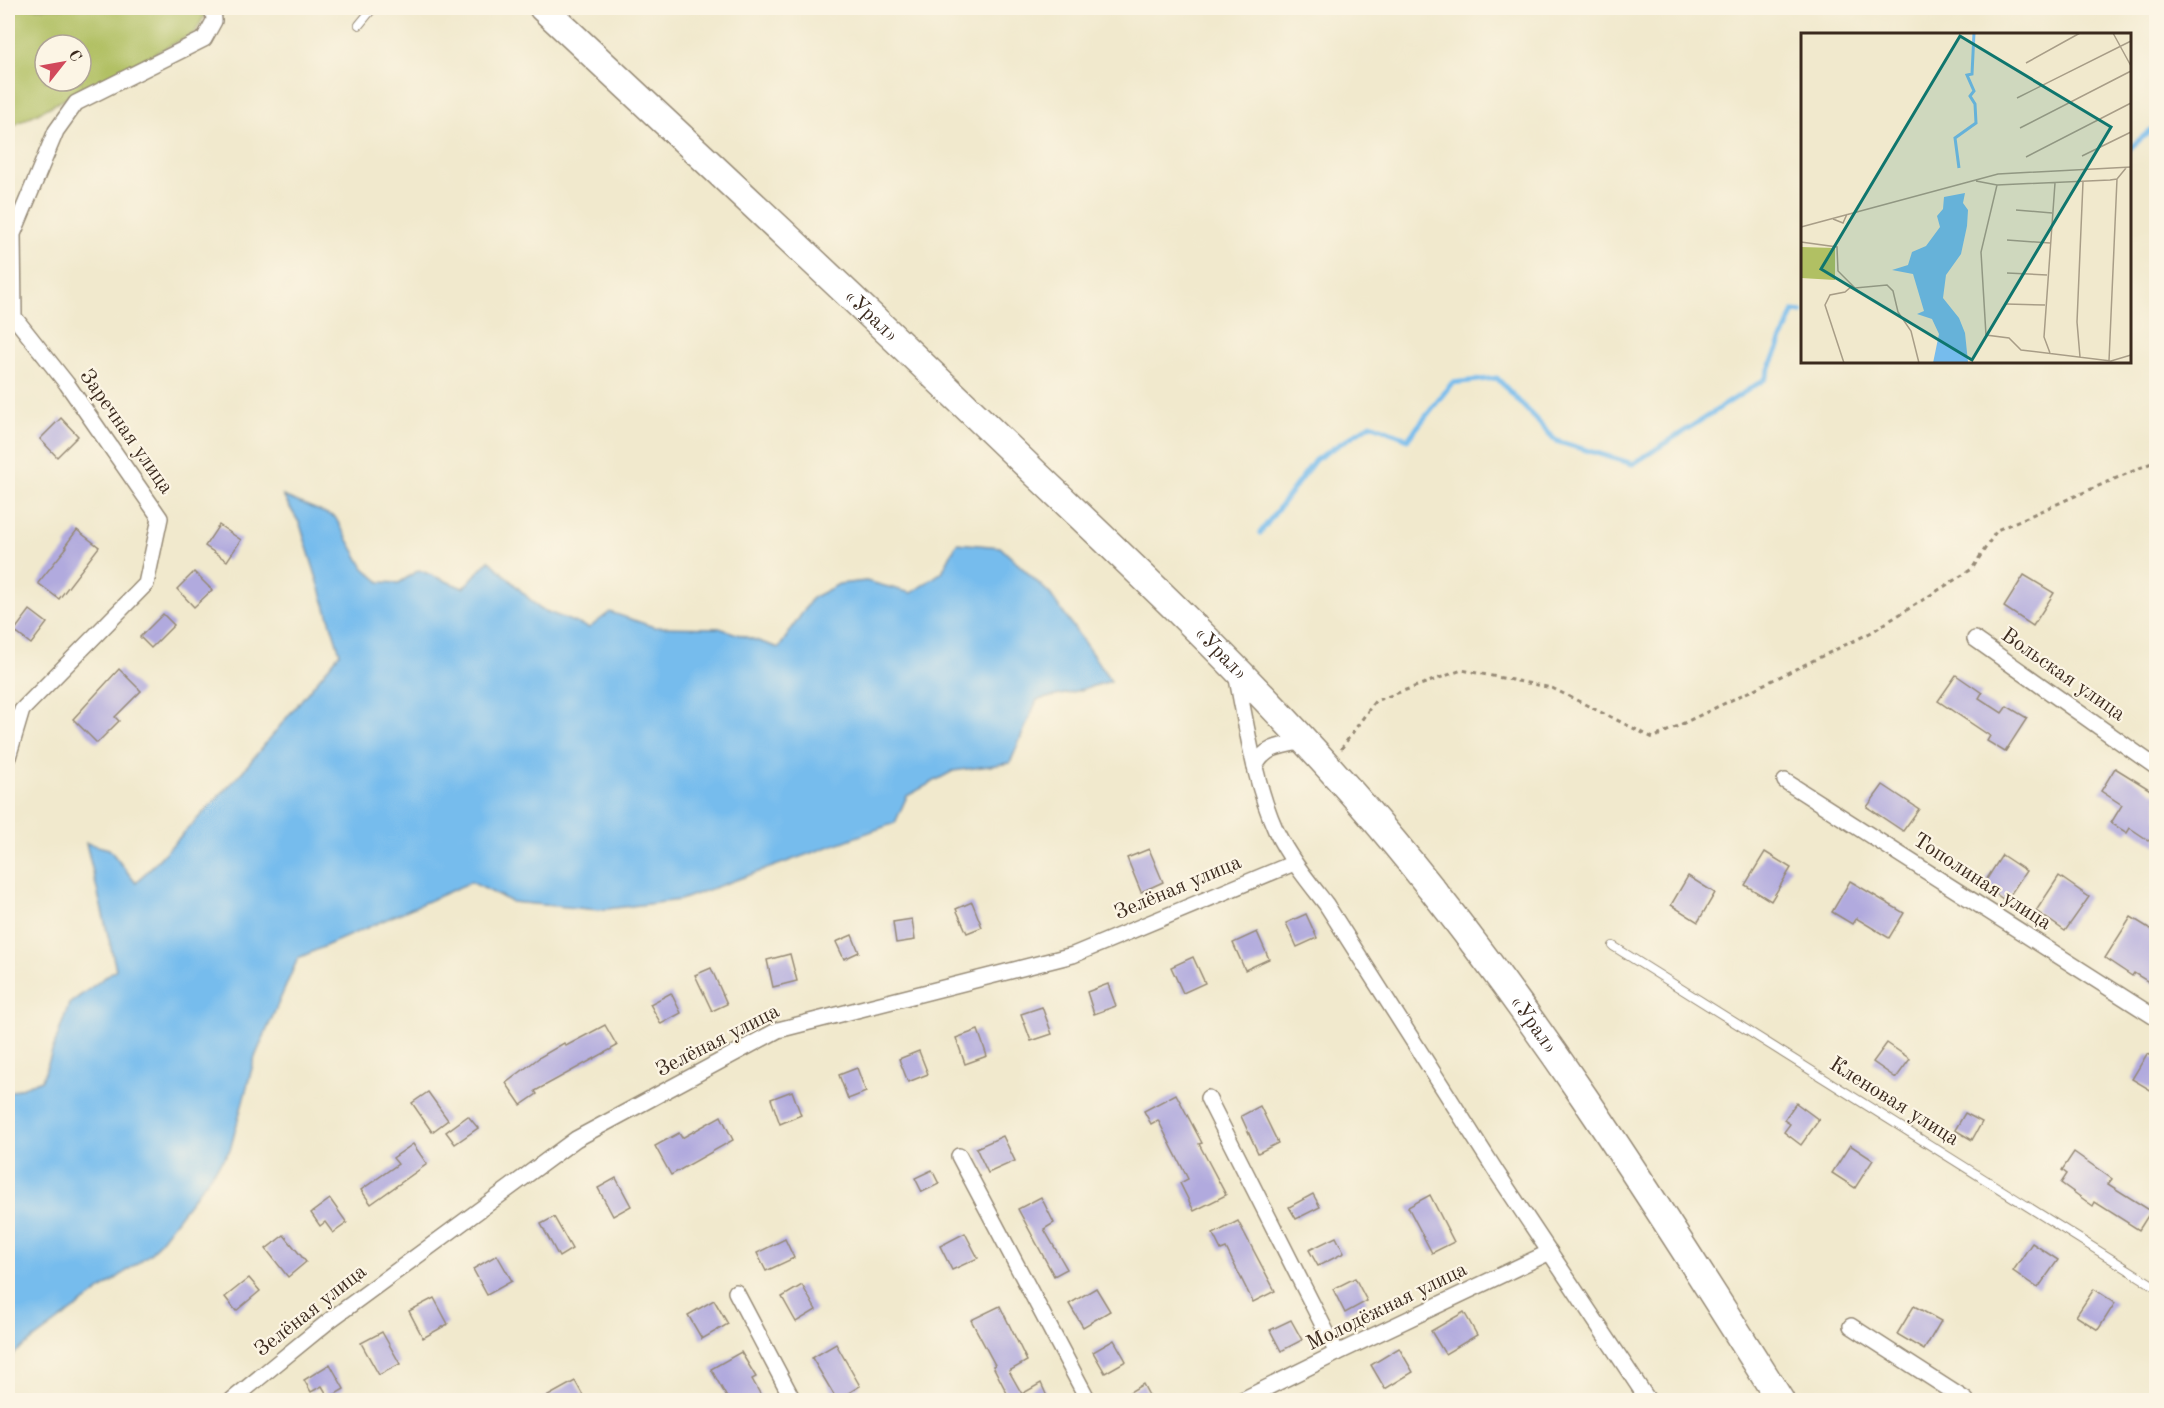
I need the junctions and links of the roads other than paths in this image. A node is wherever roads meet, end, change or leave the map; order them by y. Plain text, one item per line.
1 (213, 8) edge
2 (373, 8) edge
3 (543, 8) edge
4 (359, 25) dead end
5 (11, 284) edge
6 (1976, 639) dead end
7 (1235, 668) junction
8 (1305, 741) junction
9 (8, 757) edge
10 (1255, 767) junction
11 (2157, 767) edge
12 (1785, 781) dead end
13 (1294, 863) junction
14 (1613, 946) dead end
15 (2157, 1018) edge
16 (1208, 1098) dead end
17 (959, 1156) dead end
18 (1550, 1252) junction
19 (2157, 1287) edge
20 (736, 1292) dead end
21 (1851, 1326) dead end
22 (1337, 1353) junction
23 (232, 1401) edge
24 (793, 1401) edge
25 (1088, 1401) edge
26 (1242, 1401) edge
27 (1648, 1401) edge
28 (1780, 1401) edge
29 (1966, 1401) edge

1 - 5 street, Заречная улица
2 - 4 lane
3 - 7 highway, «Урал»
5 - 9 street, Заречная улица
6 - 11 street, Вольская улица
7 - 8 highway, «Урал»
7 - 10 street
8 - 10 street
8 - 28 highway, «Урал»
10 - 13 street
12 - 15 street, Тополиная улица
13 - 18 street
13 - 23 street, Зелёная улица
14 - 19 lane, Кленовая улица
16 - 22 street
17 - 25 street
18 - 22 street, Молодёжная улица
18 - 27 street
20 - 24 street
21 - 29 street
22 - 26 street, Молодёжная улица

